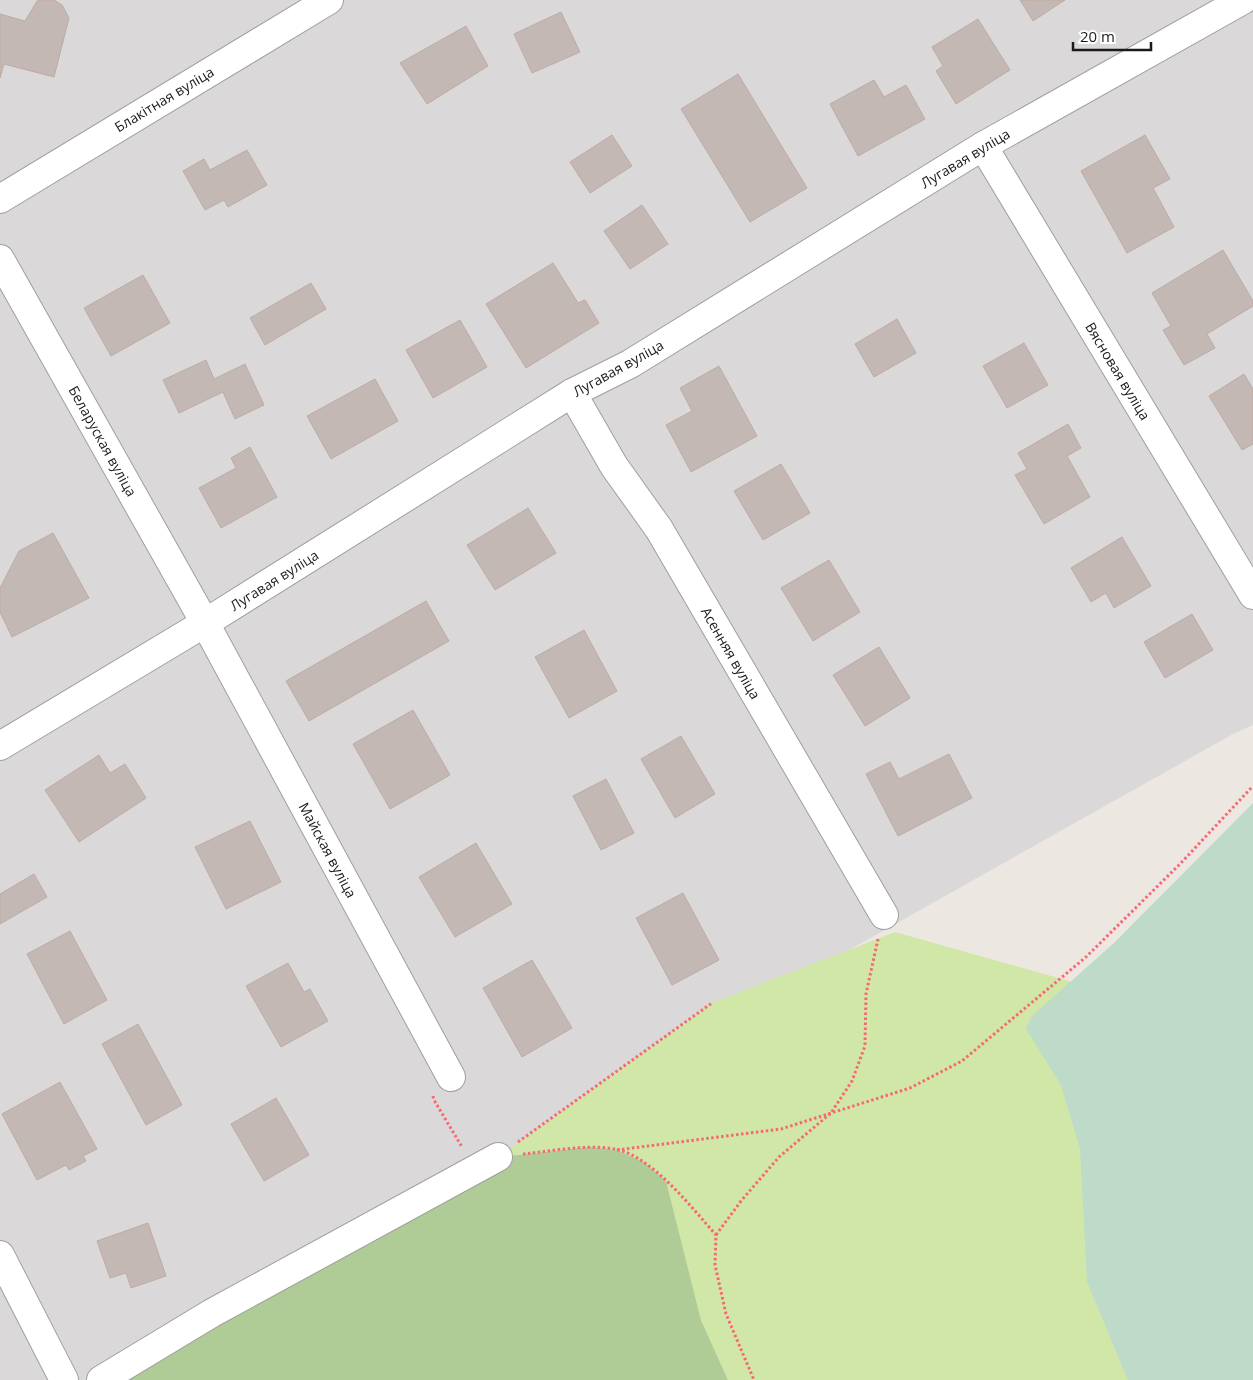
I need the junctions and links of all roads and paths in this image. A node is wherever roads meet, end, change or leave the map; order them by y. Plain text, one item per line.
1 (1243, 0) edge
2 (316, 3) edge
3 (983, 146) junction
4 (0, 199) edge
5 (0, 259) edge
6 (572, 393) junction
7 (1253, 595) edge
8 (205, 623) junction
9 (0, 746) edge
10 (1253, 786) edge
11 (884, 915) joint
12 (712, 1003) dead end
13 (446, 1067) joint
14 (831, 1113) junction
15 (617, 1150) junction
16 (487, 1163) junction
17 (716, 1235) junction
18 (0, 1254) edge
19 (64, 1380) edge
20 (101, 1380) edge
21 (754, 1380) edge

1 - 3 street, Лугавая вуліца
2 - 4 street, Блакітная вуліца
3 - 6 street, Лугавая вуліца
3 - 7 street, Вясновая вуліца
5 - 8 street, Беларуская вуліца
6 - 8 street, Лугавая вуліца
6 - 11 street, Асенняя вуліца
8 - 9 street, Лугавая вуліца
8 - 13 street, Майская вуліца
10 - 14 path
11 - 14 path
12 - 16 path
13 - 16 path
14 - 15 path
14 - 17 path
15 - 16 path
15 - 17 path
16 - 20 street
17 - 21 path
18 - 19 street

